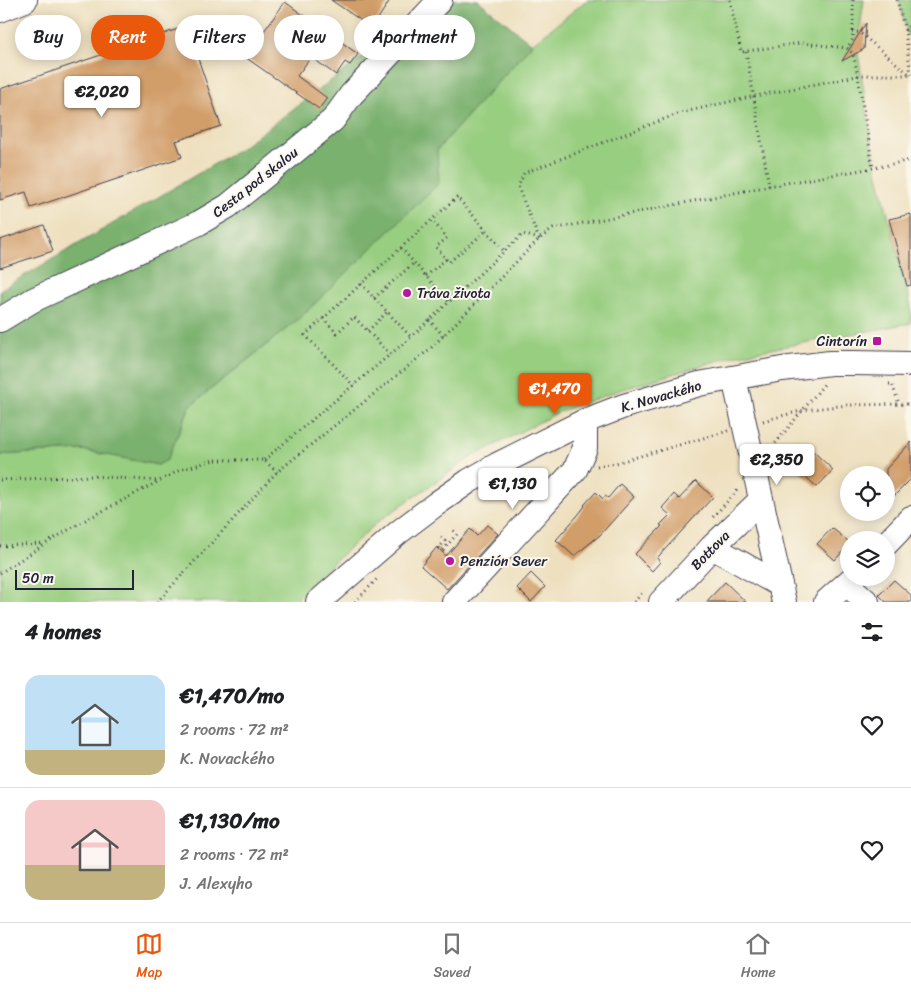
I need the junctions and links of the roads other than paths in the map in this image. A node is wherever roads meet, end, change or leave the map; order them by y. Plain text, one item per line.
1 (25, 0) edge
2 (440, 0) edge
3 (0, 10) edge
4 (0, 320) edge
5 (911, 364) edge
6 (734, 378) junction
7 (585, 421) junction
8 (761, 500) junction
9 (911, 518) edge
10 (895, 535) edge
11 (712, 547) junction
12 (844, 586) edge
13 (854, 586) edge
14 (782, 594) edge
15 (654, 595) edge
16 (318, 602) edge
17 (454, 602) edge
18 (826, 602) edge
19 (867, 602) edge

1 - 3 street
2 - 4 street, Cesta pod skalou
5 - 6 street, K. Novackého
6 - 7 street, K. Novackého
6 - 8 street
7 - 16 street, K. Novackého
7 - 17 street
8 - 11 street, Bottova
8 - 14 street
9 - 10 street
11 - 14 street
11 - 15 street, Bottova
12 - 18 street
13 - 19 street

